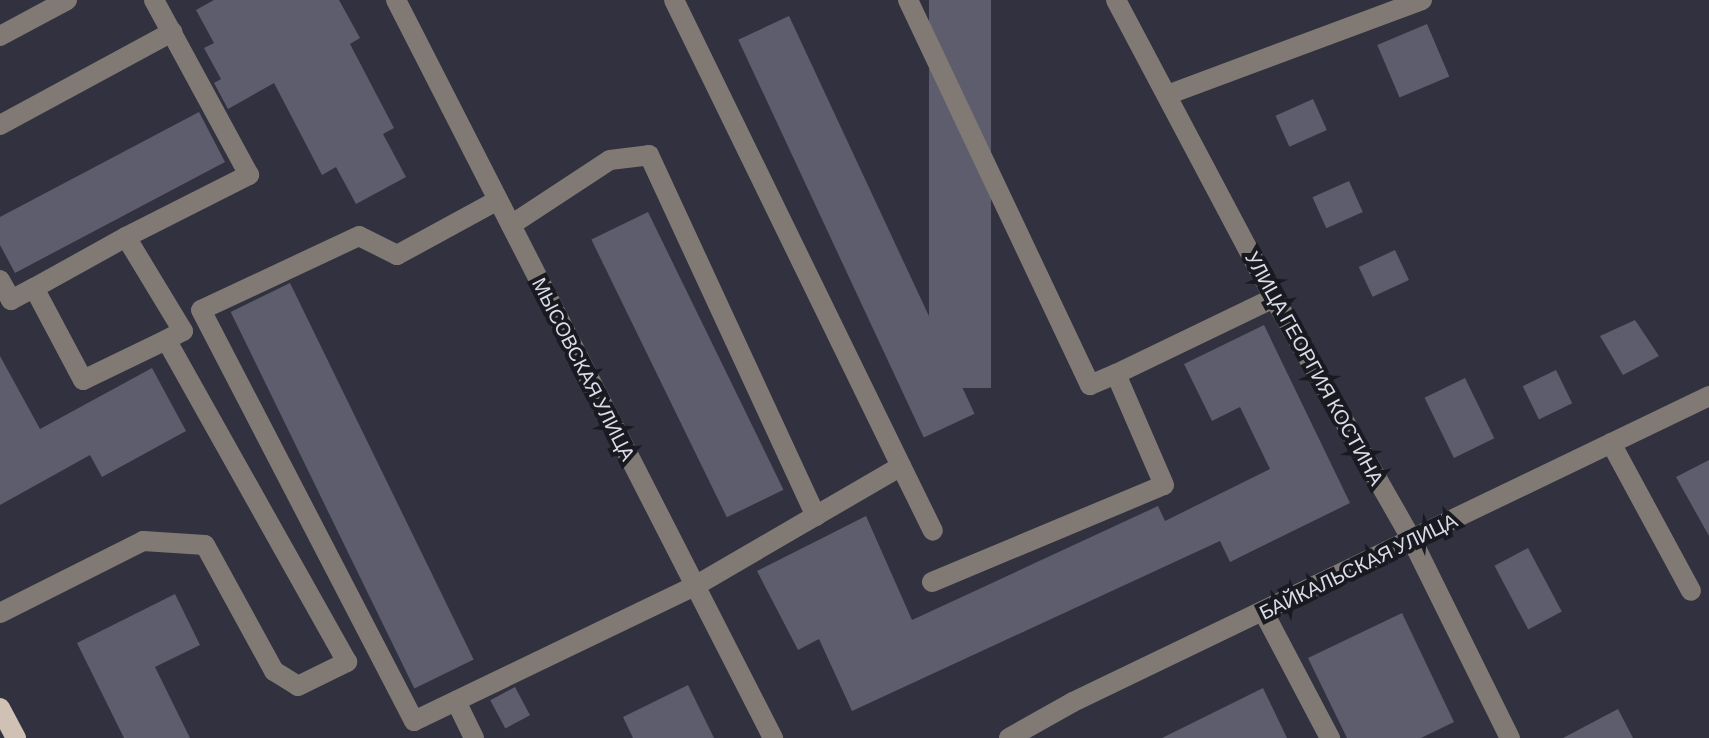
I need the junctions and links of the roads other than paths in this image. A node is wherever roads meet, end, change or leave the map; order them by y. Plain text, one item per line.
1 (67, 0) edge
2 (154, 0) edge
3 (908, 0) edge
4 (1116, 0) edge
5 (1422, 0) edge
6 (678, 1) edge
7 (405, 3) edge
8 (172, 32) junction
9 (0, 36) edge
10 (1167, 95) junction
11 (0, 125) edge
12 (498, 200) junction
13 (511, 225) junction
14 (126, 237) junction
15 (0, 280) edge
16 (34, 288) junction
17 (1274, 298) junction
18 (166, 340) junction
19 (1116, 374) junction
20 (1709, 396) edge
21 (1611, 443) junction
22 (901, 466) junction
23 (816, 516) junction
24 (933, 531) dead end
25 (1412, 540) junction
26 (932, 582) dead end
27 (695, 586) junction
28 (1691, 591) dead end
29 (1263, 611) junction
30 (0, 613) edge
31 (456, 701) junction
32 (0, 708) edge
33 (16, 738) edge
34 (474, 738) edge
35 (773, 738) edge
36 (1009, 738) edge
37 (1330, 738) edge
38 (1510, 738) edge

1 - 9 street
2 - 8 street
3 - 19 street
4 - 10 street, УЛИЦА ГЕОРГИЯ КОСТИНА
5 - 10 street
6 - 22 street
7 - 12 street, МЫСОВСКАЯ УЛИЦА
8 - 11 street
8 - 14 street
10 - 17 street, УЛИЦА ГЕОРГИЯ КОСТИНА
12 - 13 street, МЫСОВСКАЯ УЛИЦА
12 - 31 street
13 - 23 street
13 - 27 street, МЫСОВСКАЯ УЛИЦА
14 - 16 street
14 - 18 street
15 - 16 street
16 - 18 street
17 - 19 street
17 - 25 street, УЛИЦА ГЕОРГИЯ КОСТИНА
18 - 30 street
19 - 26 street
20 - 21 street, БАЙКАЛЬСКАЯ УЛИЦА
21 - 25 street, БАЙКАЛЬСКАЯ УЛИЦА
21 - 28 street
22 - 23 street
22 - 24 street
23 - 27 street
25 - 29 street, БАЙКАЛЬСКАЯ УЛИЦА
25 - 38 street, УЛИЦА ГЕОРГИЯ КОСТИНА
27 - 31 street
27 - 35 street, МЫСОВСКАЯ УЛИЦА
29 - 36 street, БАЙКАЛЬСКАЯ УЛИЦА
29 - 37 street
31 - 34 street
32 - 33 main road

